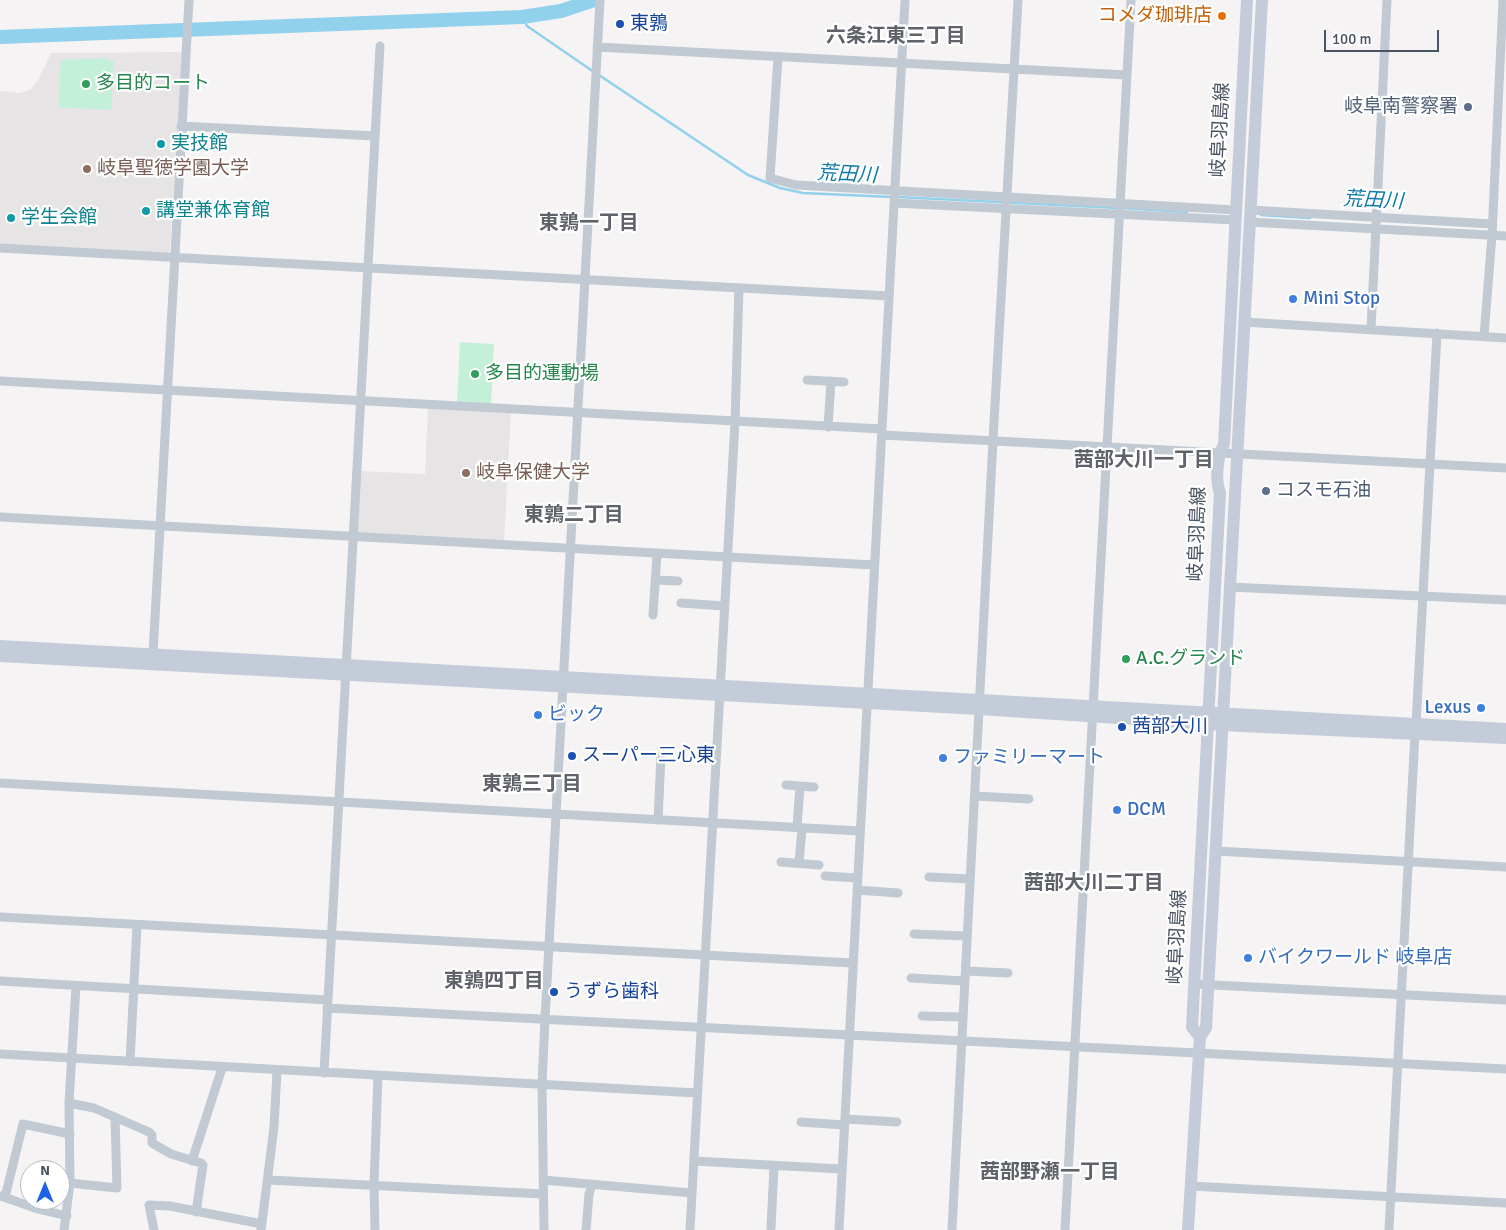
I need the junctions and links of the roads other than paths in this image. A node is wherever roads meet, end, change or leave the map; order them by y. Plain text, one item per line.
1 (905, 0) edge
2 (1018, 0) edge
3 (1131, 0) edge
4 (1247, 0) edge
5 (1262, 0) edge
6 (1387, 0) edge
7 (1503, 0) edge
8 (599, 4) edge
9 (188, 5) edge
10 (380, 46) dead end
11 (597, 47) junction
12 (778, 57) junction
13 (901, 64) junction
14 (1016, 70) junction
15 (1127, 75) junction
16 (1502, 101) edge
17 (181, 126) junction
18 (375, 136) junction
19 (894, 197) junction
20 (1008, 203) junction
21 (1120, 209) junction
22 (1236, 215) junction
23 (1250, 216) junction
24 (1376, 223) junction
25 (1492, 224) junction
26 (1492, 235) junction
27 (1506, 236) edge
28 (0, 248) edge
29 (174, 257) junction
30 (367, 268) junction
31 (585, 279) junction
32 (739, 288) junction
33 (889, 296) junction
34 (1244, 322) junction
35 (1371, 328) junction
36 (1437, 333) junction
37 (1484, 336) junction
38 (1506, 338) edge
39 (807, 380) dead end
40 (0, 381) edge
41 (831, 381) junction
42 (844, 382) dead end
43 (167, 391) junction
44 (360, 401) junction
45 (578, 414) junction
46 (735, 422) junction
47 (828, 426) junction
48 (882, 432) junction
49 (993, 440) junction
50 (1107, 446) junction
51 (1219, 452) junction
52 (1237, 454) junction
53 (1430, 465) junction
54 (1506, 468) edge
55 (0, 517) edge
56 (160, 526) junction
57 (353, 537) junction
58 (570, 549) junction
59 (657, 554) junction
60 (727, 557) junction
61 (874, 564) junction
62 (655, 580) junction
63 (678, 581) dead end
64 (1230, 586) junction
65 (1423, 596) junction
66 (1506, 600) edge
67 (681, 603) dead end
68 (724, 606) junction
69 (653, 615) dead end
70 (0, 646) edge
71 (153, 654) junction
72 (0, 656) edge
73 (346, 670) junction
74 (563, 681) junction
75 (720, 690) junction
76 (868, 698) junction
77 (980, 704) junction
78 (1093, 711) junction
79 (1209, 718) junction
80 (1224, 719) junction
81 (1415, 728) junction
82 (1506, 729) edge
83 (1506, 738) edge
84 (661, 756) dead end
85 (0, 783) edge
86 (786, 785) dead end
87 (800, 786) junction
88 (814, 787) dead end
89 (975, 796) junction
90 (1029, 799) dead end
91 (339, 801) junction
92 (556, 814) junction
93 (658, 820) junction
94 (712, 823) junction
95 (799, 828) junction
96 (860, 831) junction
97 (1216, 851) junction
98 (1408, 861) junction
99 (781, 862) dead end
100 (799, 863) junction
101 (819, 864) dead end
102 (1506, 867) edge
103 (825, 876) dead end
104 (928, 877) dead end
105 (857, 878) junction
106 (970, 879) junction
107 (857, 890) junction
108 (898, 893) dead end
109 (0, 917) edge
110 (137, 925) junction
111 (914, 934) dead end
112 (331, 935) junction
113 (968, 936) junction
114 (549, 947) junction
115 (704, 955) junction
116 (852, 963) junction
117 (966, 971) junction
118 (1008, 974) dead end
119 (911, 978) dead end
120 (0, 981) edge
121 (965, 981) junction
122 (1194, 984) junction
123 (1208, 985) junction
124 (76, 986) junction
125 (134, 989) junction
126 (1402, 995) junction
127 (1506, 1000) edge
128 (327, 1004) junction
129 (922, 1016) dead end
130 (963, 1016) junction
131 (545, 1019) junction
132 (700, 1029) junction
133 (850, 1035) junction
134 (1200, 1037) junction
135 (962, 1040) junction
136 (1075, 1047) junction
137 (0, 1054) edge
138 (1199, 1054) junction
139 (72, 1059) junction
140 (130, 1062) junction
141 (1397, 1064) junction
142 (222, 1068) junction
143 (1506, 1070) edge
144 (277, 1071) junction
145 (324, 1073) junction
146 (378, 1076) junction
147 (542, 1084) junction
148 (697, 1093) junction
149 (69, 1103) junction
150 (115, 1117) junction
151 (800, 1122) dead end
152 (845, 1122) junction
153 (897, 1122) dead end
154 (70, 1134) junction
155 (70, 1160) edge
156 (192, 1160) junction
157 (694, 1161) junction
158 (774, 1166) junction
159 (842, 1169) junction
160 (268, 1180) junction
161 (543, 1180) junction
162 (70, 1183) edge
163 (374, 1184) junction
164 (592, 1185) junction
165 (1191, 1186) junction
166 (692, 1193) junction
167 (544, 1194) junction
168 (3, 1196) edge
169 (1391, 1197) junction
170 (1506, 1203) edge
171 (68, 1210) edge
172 (196, 1212) junction
173 (67, 1216) junction
174 (261, 1227) edge
175 (771, 1228) dead end
176 (64, 1230) edge
177 (154, 1230) edge
178 (375, 1230) edge
179 (544, 1230) edge
180 (586, 1230) edge
181 (690, 1230) edge
182 (839, 1230) edge
183 (952, 1230) edge
184 (1065, 1230) edge
185 (1188, 1230) edge
186 (1389, 1230) edge

1 - 13 street
2 - 14 street
3 - 15 street
4 - 22 main road, 岐阜羽島線
5 - 23 main road, 岐阜羽島線
6 - 24 street
7 - 16 street
8 - 11 street
9 - 17 street
10 - 18 street
11 - 12 street
11 - 31 street
12 - 13 street
12 - 19 street
13 - 14 street
13 - 19 street
14 - 15 street
14 - 20 street
15 - 21 street
16 - 25 street
17 - 18 street
17 - 29 street
18 - 30 street
19 - 20 street
19 - 33 street
20 - 21 street
20 - 49 street
21 - 22 street
21 - 50 street
22 - 51 main road, 岐阜羽島線
23 - 24 street
23 - 34 main road, 岐阜羽島線
24 - 25 street
24 - 26 street
24 - 35 street
25 - 26 street
26 - 27 street
26 - 37 street
28 - 29 street
29 - 30 street
29 - 43 street
30 - 31 street
30 - 44 street
31 - 32 street
31 - 45 street
32 - 33 street
32 - 46 street
33 - 48 street
34 - 35 street
34 - 52 main road, 岐阜羽島線
35 - 36 street
36 - 37 street
36 - 53 street
37 - 38 street
39 - 41 street
40 - 43 street
41 - 42 street
41 - 47 street
43 - 44 street
43 - 56 street
44 - 45 street
44 - 57 street
45 - 46 street
45 - 58 street
46 - 47 street
46 - 60 street
47 - 48 street
48 - 49 street
48 - 61 street
49 - 50 street
49 - 77 street
50 - 51 street
50 - 78 street
51 - 52 street
51 - 79 main road, 岐阜羽島線
52 - 53 street
52 - 64 main road, 岐阜羽島線
53 - 54 street
53 - 65 street
55 - 56 street
56 - 57 street
56 - 71 street
57 - 58 street
57 - 73 street
58 - 59 street
58 - 74 street
59 - 60 street
59 - 62 street
60 - 61 street
60 - 68 street
61 - 76 street
62 - 63 street
62 - 69 street
64 - 65 street
64 - 80 main road, 岐阜羽島線
65 - 66 street
65 - 81 street
67 - 68 street
68 - 75 street
70 - 71 main road
71 - 73 main road
72 - 73 main road
73 - 74 main road
73 - 91 street
74 - 75 main road
74 - 92 street
75 - 76 main road
75 - 94 street
76 - 77 main road
76 - 96 street
77 - 78 main road
77 - 89 street
78 - 79 main road
78 - 136 street
79 - 80 main road
79 - 122 main road, 岐阜羽島線
80 - 81 main road
80 - 97 main road, 岐阜羽島線
81 - 82 main road
81 - 83 main road
81 - 98 street
84 - 93 street
85 - 91 street
86 - 87 street
87 - 88 street
87 - 95 street
89 - 90 street
89 - 106 street
91 - 92 street
91 - 112 street
92 - 93 street
92 - 114 street
93 - 94 street
94 - 95 street
94 - 115 street
95 - 96 street
95 - 100 street
96 - 105 street
97 - 98 street
97 - 123 main road, 岐阜羽島線
98 - 102 street
98 - 126 street
99 - 100 street
100 - 101 street
103 - 105 street
104 - 106 street
105 - 107 street
106 - 113 street
107 - 108 street
107 - 116 street
109 - 110 street
110 - 112 street
110 - 125 street
111 - 113 street
112 - 114 street
112 - 128 street
113 - 117 street
114 - 115 street
114 - 131 street
115 - 116 street
115 - 132 street
116 - 133 street
117 - 118 street
117 - 121 street
119 - 121 street
120 - 124 street
121 - 130 street
122 - 123 street
122 - 134 main road, 岐阜羽島線
123 - 126 street
123 - 134 main road, 岐阜羽島線
124 - 125 street
124 - 139 street
125 - 128 street
125 - 140 street
126 - 127 street
126 - 141 street
128 - 131 street
128 - 145 street
129 - 130 street
130 - 135 street
131 - 132 street
131 - 147 street
132 - 133 street
132 - 148 street
133 - 135 street
133 - 152 street
134 - 138 main road, 岐阜羽島線
135 - 136 street
135 - 183 street
136 - 138 street
136 - 184 street
137 - 139 street
138 - 141 street
138 - 165 main road, 岐阜羽島線
139 - 140 street
139 - 149 street
140 - 142 street
141 - 143 street
141 - 169 street
142 - 144 street
142 - 156 street
144 - 145 street
144 - 160 street
145 - 146 street
146 - 147 street
146 - 163 street
147 - 148 street
147 - 161 street
148 - 157 street
149 - 150 street
149 - 154 street
150 - 156 street
150 - 162 street
151 - 152 street
152 - 153 street
152 - 159 street
154 - 155 street
154 - 168 street
156 - 172 street
157 - 158 street
157 - 166 street
158 - 159 street
158 - 175 street
159 - 182 street
160 - 163 street
160 - 174 street
161 - 164 street
161 - 167 street
163 - 167 street
163 - 178 street
164 - 166 street
164 - 180 street
165 - 169 street
165 - 185 main road, 岐阜羽島線
166 - 181 street
167 - 179 street
168 - 173 street
169 - 170 street
169 - 186 street
171 - 173 street
172 - 174 street
172 - 177 street
173 - 176 street

